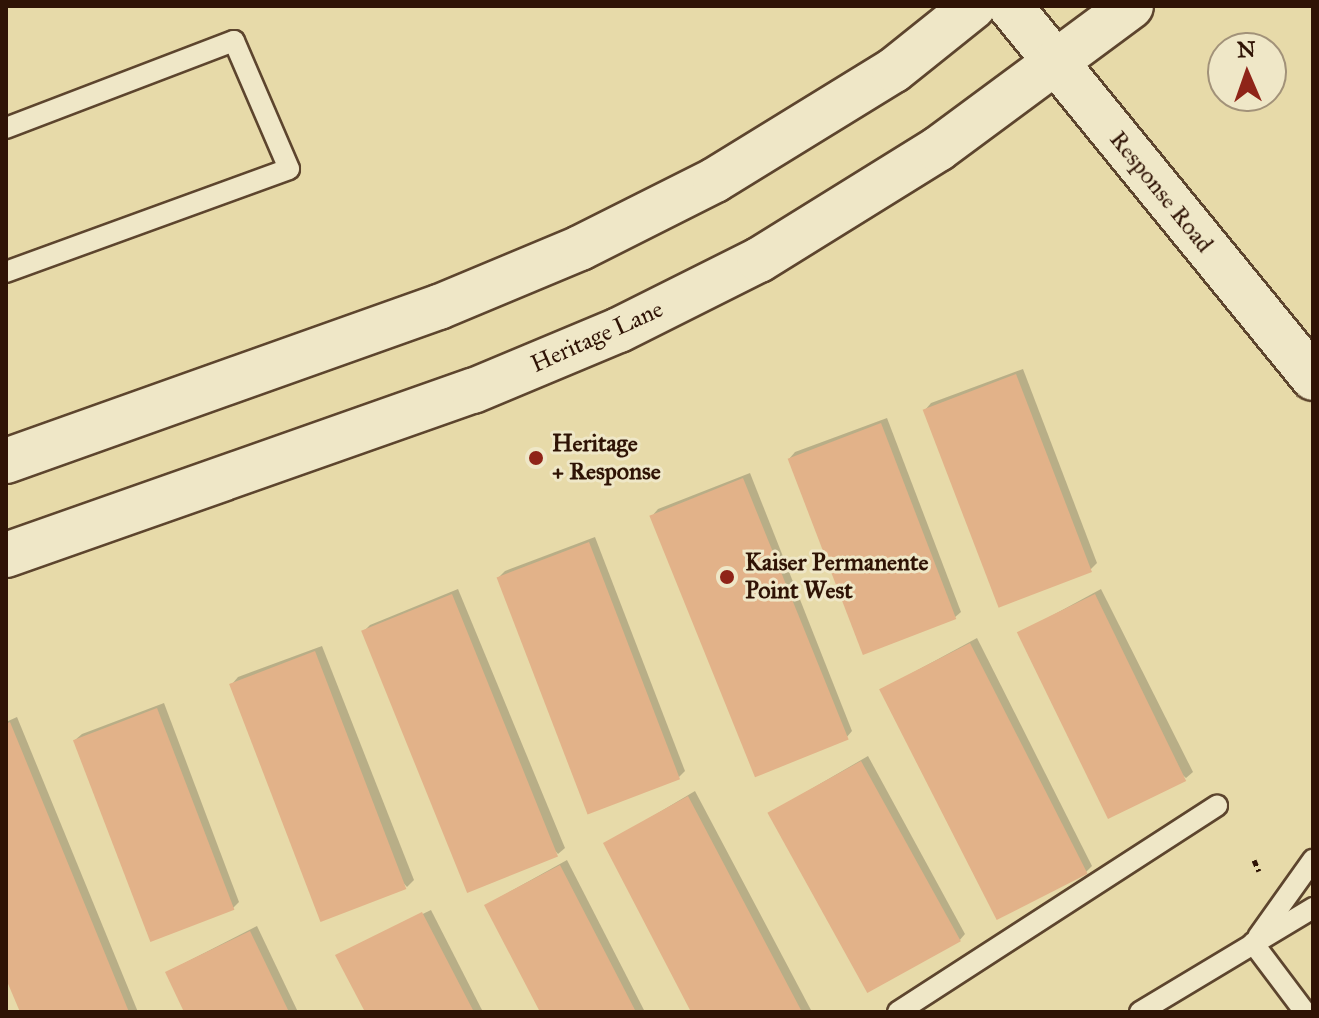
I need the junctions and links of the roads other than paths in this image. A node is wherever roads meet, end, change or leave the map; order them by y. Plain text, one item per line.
1 (974, 6) edge
2 (1010, 6) edge
3 (1131, 6) edge
4 (1054, 61) junction
5 (6, 128) edge
6 (6, 272) edge
7 (1313, 378) edge
8 (6, 461) edge
9 (6, 555) edge
10 (1217, 806) dead end
11 (1313, 860) edge
12 (1313, 908) edge
13 (1253, 943) junction
14 (898, 1012) edge
15 (1140, 1012) edge
16 (1305, 1012) edge

1 - 8 main road
2 - 4 main road, Response Road
3 - 4 main road, Heritage Lane
4 - 7 main road, Response Road
4 - 9 main road, Heritage Lane
5 - 6 lane
10 - 14 lane
11 - 13 lane
12 - 13 lane
13 - 15 lane
13 - 16 lane

